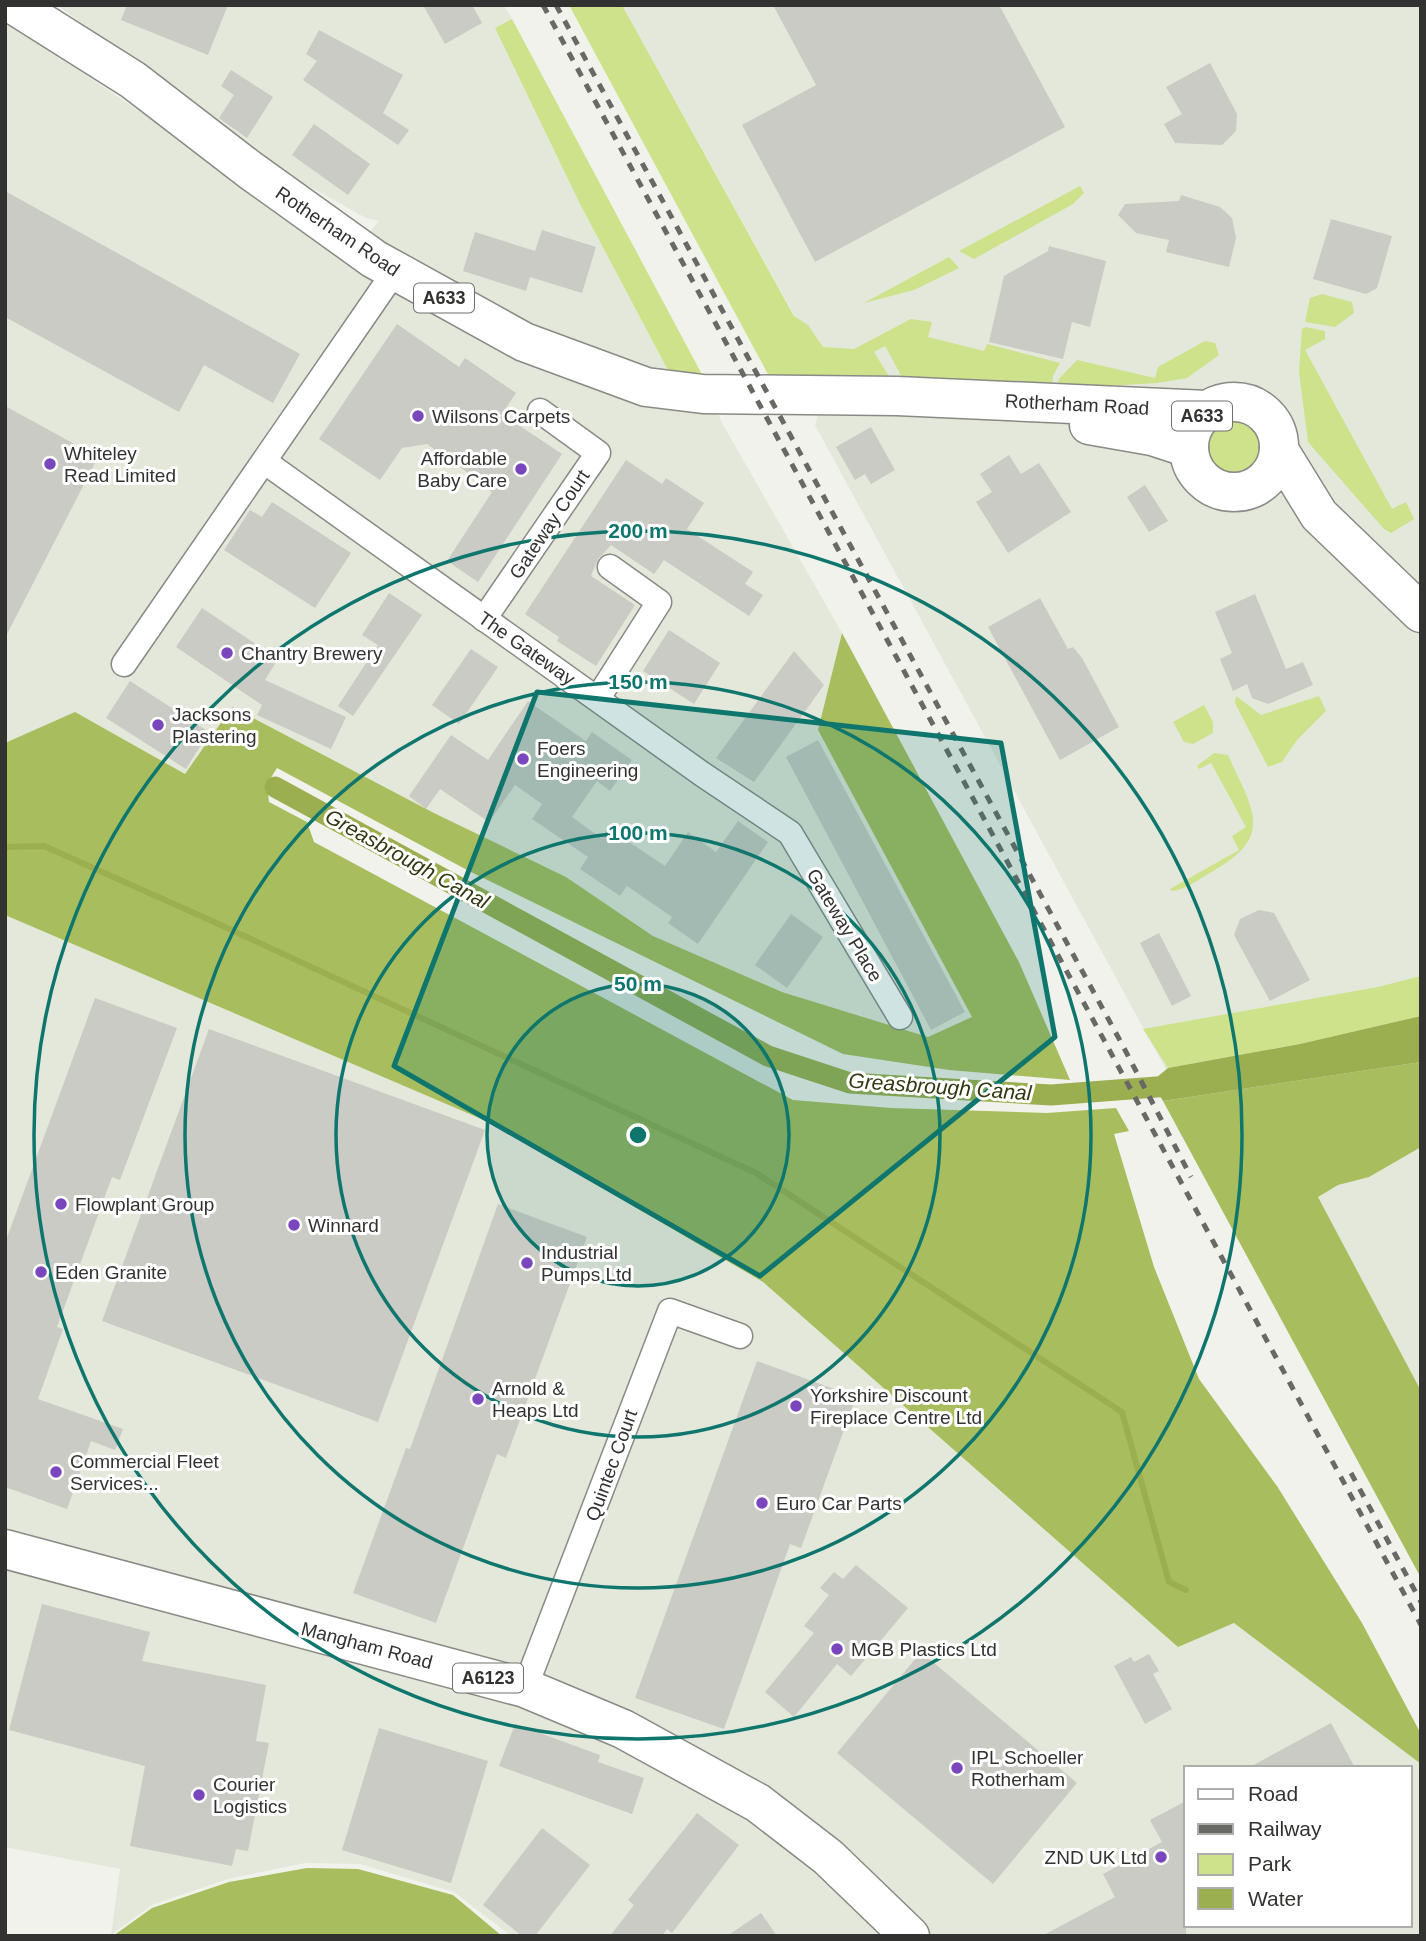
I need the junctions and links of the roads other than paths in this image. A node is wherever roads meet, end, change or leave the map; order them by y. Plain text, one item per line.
1 (14, 5) edge
2 (395, 271) junction
3 (946, 398) junction
4 (1207, 410) junction
5 (540, 411) dead end
6 (1189, 448) junction
7 (1279, 450) junction
8 (265, 462) junction
9 (1254, 488) junction
10 (1319, 515) junction
11 (610, 568) dead end
12 (1421, 613) edge
13 (484, 619) junction
14 (124, 664) dead end
15 (598, 698) junction
16 (790, 833) joint
17 (900, 1017) dead end
18 (740, 1336) dead end
19 (5, 1549) edge
20 (525, 1688) junction
21 (910, 1936) edge

1 - 2 main road, Rotherham Road / A633
2 - 3 main road, Rotherham Road / A633
2 - 8 street
3 - 4 main road, Rotherham Road / A633
3 - 6 main road, Rotherham Road / A633
4 - 6 main road, A633
4 - 7 main road, Rotherham Road / A633
5 - 13 street, Gateway Court
6 - 9 main road, Rotherham Road / A633
7 - 9 main road
7 - 10 main road, Rotherham Road / A633
8 - 13 street, The Gateway
8 - 14 street
9 - 10 main road, Rotherham Road / A633
10 - 12 main road, Rotherham Road / A633
11 - 15 street
13 - 15 street, The Gateway
15 - 16 street, The Gateway
16 - 17 street, Gateway Place
18 - 20 street, Quintec Court
19 - 20 main road, Mangham Road / A6123
20 - 21 main road, Mangham Road / A6123

